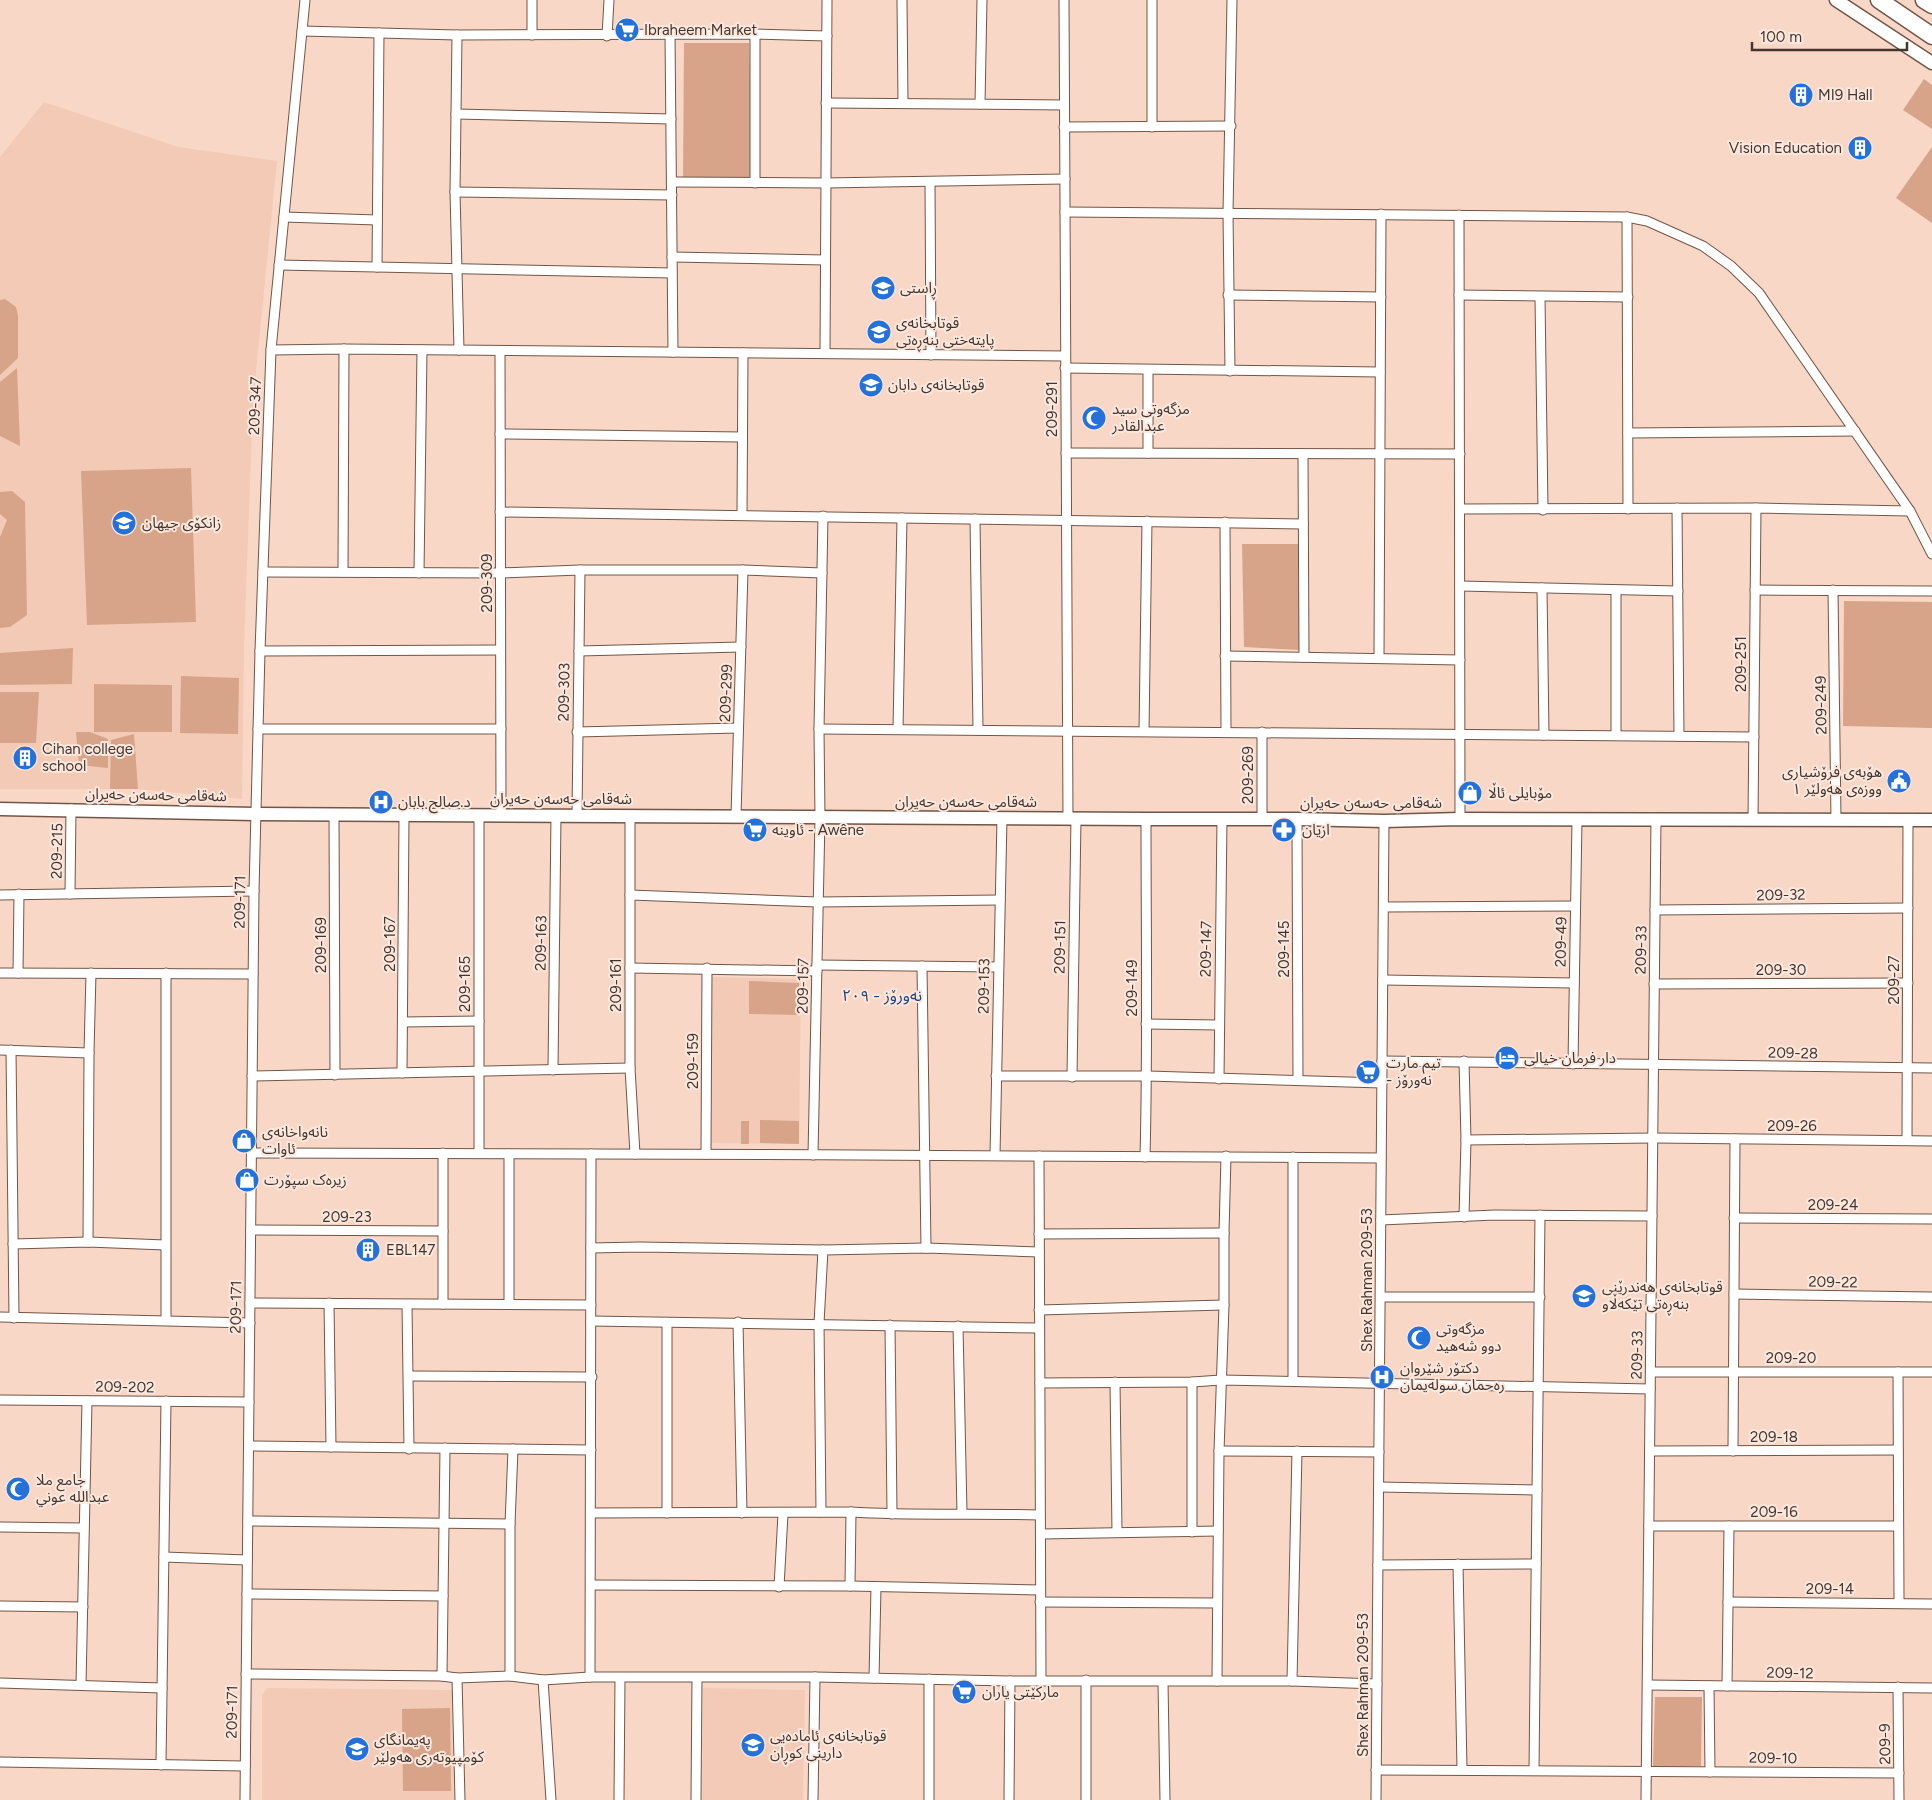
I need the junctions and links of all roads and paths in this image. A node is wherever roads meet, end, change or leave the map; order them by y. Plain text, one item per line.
1 (306, 0) edge
2 (532, 0) edge
3 (609, 0) edge
4 (827, 0) edge
5 (902, 0) edge
6 (982, 0) edge
7 (1064, 0) edge
8 (1152, 0) edge
9 (1232, 0) edge
10 (1836, 0) edge
11 (1879, 0) edge
12 (1924, 0) edge
13 (1932, 5) edge
14 (302, 30) junction
15 (379, 33) junction
16 (755, 34) junction
17 (457, 35) junction
18 (532, 35) junction
19 (670, 35) junction
20 (608, 36) junction
21 (827, 36) junction
22 (1932, 36) edge
23 (1932, 63) edge
24 (826, 103) junction
25 (903, 103) junction
26 (980, 104) junction
27 (1064, 105) junction
28 (456, 114) junction
29 (671, 119) junction
30 (1231, 126) junction
31 (1064, 127) junction
32 (1152, 127) junction
33 (1065, 179) junction
34 (672, 182) junction
35 (930, 182) junction
36 (755, 183) junction
37 (826, 183) junction
38 (455, 192) junction
39 (672, 195) junction
40 (1065, 212) junction
41 (1228, 213) junction
42 (1381, 214) junction
43 (1459, 215) junction
44 (284, 217) junction
45 (1627, 217) junction
46 (377, 220) junction
47 (672, 257) junction
48 (825, 260) junction
49 (279, 265) junction
50 (376, 267) junction
51 (457, 269) junction
52 (672, 273) junction
53 (1460, 294) junction
54 (1228, 295) junction
55 (1381, 297) junction
56 (1540, 297) junction
57 (1628, 297) junction
58 (344, 349) junction
59 (271, 350) junction
60 (422, 350) junction
61 (459, 350) junction
62 (500, 351) junction
63 (673, 352) junction
64 (743, 353) junction
65 (825, 353) junction
66 (931, 355) junction
67 (1065, 356) junction
68 (1065, 368) junction
69 (1148, 370) junction
70 (1230, 371) junction
71 (1380, 372) junction
72 (1855, 431) junction
73 (1628, 433) junction
74 (500, 434) junction
75 (742, 437) junction
76 (1066, 453) junction
77 (1148, 454) junction
78 (1302, 454) junction
79 (1380, 454) junction
80 (1460, 454) junction
81 (1677, 508) junction
82 (1756, 508) junction
83 (1460, 509) junction
84 (1628, 509) junction
85 (1544, 510) junction
86 (1910, 511) junction
87 (500, 512) junction
88 (742, 515) junction
89 (823, 516) junction
90 (902, 518) junction
91 (975, 519) junction
92 (1066, 520) junction
93 (1147, 521) junction
94 (1225, 522) junction
95 (1303, 524) junction
96 (1932, 554) edge
97 (580, 570) junction
98 (743, 570) junction
99 (263, 572) junction
100 (343, 572) junction
101 (418, 572) junction
102 (500, 573) junction
103 (822, 573) junction
104 (1460, 586) junction
105 (1542, 588) junction
106 (1616, 590) junction
107 (1755, 590) junction
108 (1833, 590) junction
109 (1678, 591) junction
110 (1932, 591) edge
111 (741, 648) junction
112 (500, 650) junction
113 (260, 651) junction
114 (579, 651) junction
115 (1225, 656) junction
116 (1304, 657) junction
117 (1379, 658) junction
118 (1460, 660) junction
119 (501, 728) junction
120 (738, 728) junction
121 (819, 728) junction
122 (258, 729) junction
123 (898, 729) junction
124 (978, 730) junction
125 (1067, 731) junction
126 (1144, 731) junction
127 (577, 732) junction
128 (1226, 732) junction
129 (1262, 732) junction
130 (1460, 734) junction
131 (1544, 735) junction
132 (1616, 736) junction
133 (1679, 736) junction
134 (1754, 737) junction
135 (0, 809) edge
136 (71, 809) junction
137 (255, 814) junction
138 (334, 814) junction
139 (404, 815) junction
140 (478, 815) junction
141 (501, 815) junction
142 (556, 815) junction
143 (577, 816) junction
144 (630, 816) junction
145 (736, 816) junction
146 (820, 818) junction
147 (1002, 818) junction
148 (1072, 818) junction
149 (1222, 818) junction
150 (1262, 818) junction
151 (1146, 819) junction
152 (1298, 819) junction
153 (1460, 819) junction
154 (1577, 819) junction
155 (1656, 819) junction
156 (1753, 820) junction
157 (1836, 820) junction
158 (1908, 820) junction
159 (1932, 820) edge
160 (1384, 821) junction
161 (254, 891) junction
162 (19, 894) junction
163 (70, 894) junction
164 (0, 895) edge
165 (630, 895) junction
166 (1000, 900) junction
167 (818, 902) junction
168 (1575, 906) junction
169 (1384, 907) junction
170 (1908, 908) junction
171 (1655, 910) junction
172 (922, 966) junction
173 (998, 967) junction
174 (630, 968) junction
175 (707, 968) junction
176 (817, 968) junction
177 (0, 973) edge
178 (18, 973) junction
179 (91, 973) junction
180 (166, 973) junction
181 (253, 974) junction
182 (1383, 980) junction
183 (1574, 983) junction
184 (1908, 983) junction
185 (1654, 984) junction
186 (479, 1021) junction
187 (403, 1022) junction
188 (1146, 1024) junction
189 (1219, 1025) junction
190 (0, 1050) edge
191 (11, 1050) junction
192 (89, 1053) junction
193 (1382, 1061) junction
194 (1464, 1061) junction
195 (1573, 1064) junction
196 (1654, 1065) junction
197 (630, 1068) junction
198 (1908, 1068) junction
199 (1932, 1068) edge
200 (553, 1070) junction
201 (479, 1072) junction
202 (402, 1073) junction
203 (335, 1075) junction
204 (252, 1076) junction
205 (996, 1076) junction
206 (1148, 1076) junction
207 (1072, 1077) junction
208 (1219, 1079) junction
209 (1298, 1080) junction
210 (1382, 1083) junction
211 (1653, 1138) junction
212 (1466, 1140) junction
213 (1735, 1140) junction
214 (1907, 1140) junction
215 (1932, 1141) edge
216 (252, 1153) junction
217 (443, 1153) junction
218 (479, 1153) junction
219 (509, 1154) junction
220 (591, 1154) junction
221 (635, 1154) junction
222 (706, 1154) junction
223 (926, 1154) junction
224 (813, 1155) junction
225 (994, 1155) junction
226 (1039, 1156) junction
227 (1145, 1156) junction
228 (1226, 1156) junction
229 (1293, 1157) junction
230 (1381, 1158) junction
231 (1540, 1215) junction
232 (1464, 1216) junction
233 (1652, 1216) junction
234 (1734, 1218) junction
235 (1932, 1219) edge
236 (1381, 1220) junction
237 (251, 1230) junction
238 (443, 1231) junction
239 (1224, 1233) junction
240 (1039, 1234) junction
241 (88, 1242) junction
242 (13, 1244) junction
243 (165, 1244) junction
244 (591, 1248) junction
245 (926, 1248) junction
246 (822, 1250) junction
247 (1039, 1252) junction
248 (1734, 1294) junction
249 (1381, 1297) junction
250 (1540, 1297) junction
251 (1932, 1297) edge
252 (250, 1303) junction
253 (329, 1304) junction
254 (443, 1304) junction
255 (509, 1304) junction
256 (591, 1304) junction
257 (407, 1305) junction
258 (1224, 1305) junction
259 (1039, 1310) junction
260 (0, 1317) edge
261 (14, 1318) junction
262 (166, 1320) junction
263 (591, 1321) junction
264 (738, 1322) junction
265 (250, 1323) junction
266 (819, 1323) junction
267 (666, 1324) junction
268 (890, 1326) junction
269 (958, 1326) junction
270 (1039, 1328) junction
271 (1651, 1372) junction
272 (1733, 1372) junction
273 (1898, 1372) junction
274 (1932, 1372) edge
275 (409, 1376) junction
276 (592, 1377) junction
277 (1221, 1380) junction
278 (1293, 1381) junction
279 (1115, 1382) junction
280 (1192, 1382) junction
281 (1380, 1383) junction
282 (1040, 1384) junction
283 (1538, 1386) junction
284 (1650, 1389) junction
285 (0, 1400) edge
286 (87, 1400) junction
287 (166, 1401) junction
288 (249, 1402) junction
289 (249, 1446) junction
290 (331, 1447) junction
291 (445, 1448) junction
292 (408, 1449) junction
293 (512, 1449) junction
294 (591, 1450) junction
295 (1898, 1450) junction
296 (1218, 1451) junction
297 (1296, 1451) junction
298 (1650, 1451) junction
299 (1733, 1451) junction
300 (1379, 1452) junction
301 (1379, 1487) junction
302 (1537, 1490) junction
303 (821, 1512) junction
304 (851, 1512) junction
305 (667, 1513) junction
306 (742, 1513) junction
307 (962, 1513) junction
308 (591, 1514) junction
309 (783, 1514) junction
310 (892, 1514) junction
311 (1040, 1515) junction
312 (248, 1521) junction
313 (445, 1524) junction
314 (510, 1524) junction
315 (1649, 1526) junction
316 (1729, 1526) junction
317 (1898, 1526) junction
318 (0, 1527) edge
319 (84, 1528) junction
320 (1218, 1531) junction
321 (1117, 1532) junction
322 (1192, 1532) junction
323 (1040, 1534) junction
324 (164, 1558) junction
325 (248, 1560) junction
326 (1458, 1564) junction
327 (1536, 1564) junction
328 (1378, 1565) junction
329 (590, 1585) junction
330 (850, 1586) junction
331 (779, 1587) junction
332 (876, 1587) junction
333 (1040, 1590) junction
334 (247, 1594) junction
335 (443, 1596) junction
336 (1040, 1602) junction
337 (1728, 1602) junction
338 (1217, 1603) junction
339 (1899, 1603) junction
340 (1932, 1604) edge
341 (0, 1606) edge
342 (83, 1607) junction
343 (246, 1674) junction
344 (442, 1676) junction
345 (510, 1676) junction
346 (590, 1677) junction
347 (814, 1677) junction
348 (457, 1678) junction
349 (620, 1678) junction
350 (697, 1678) junction
351 (874, 1678) junction
352 (929, 1679) junction
353 (543, 1680) junction
354 (1086, 1680) junction
355 (1010, 1681) junction
356 (1041, 1681) junction
357 (1217, 1681) junction
358 (1292, 1681) junction
359 (1163, 1682) junction
360 (0, 1683) edge
361 (1377, 1684) junction
362 (81, 1685) junction
363 (1648, 1685) junction
364 (1709, 1686) junction
365 (1727, 1686) junction
366 (1898, 1687) junction
367 (162, 1688) junction
368 (1932, 1688) edge
369 (0, 1762) edge
370 (161, 1765) junction
371 (246, 1766) junction
372 (1462, 1769) junction
373 (1376, 1770) junction
374 (1534, 1770) junction
375 (1647, 1771) junction
376 (1710, 1772) junction
377 (1899, 1774) junction
378 (246, 1800) edge
379 (460, 1800) edge
380 (551, 1800) edge
381 (619, 1800) edge
382 (696, 1800) edge
383 (813, 1800) edge
384 (929, 1800) edge
385 (1009, 1800) edge
386 (1086, 1800) edge
387 (1165, 1800) edge
388 (1376, 1800) edge
389 (1646, 1800) edge
390 (1900, 1800) edge

1 - 14 street, 209-347
2 - 18 street
3 - 20 street
4 - 21 street
5 - 25 street
6 - 26 street
7 - 27 street, 209-291
8 - 32 street
9 - 30 street
10 - 23 street
11 - 22 highway
12 - 13 highway
14 - 15 street
14 - 44 street, 209-347
15 - 17 street
15 - 46 street
16 - 19 street
16 - 21 street
16 - 36 street
17 - 18 street
17 - 28 street
18 - 20 street
19 - 20 street
19 - 29 street
21 - 24 street
24 - 25 street
24 - 37 street
25 - 26 street
26 - 27 street
27 - 31 street, 209-291
28 - 29 street
28 - 38 street
29 - 34 street
30 - 32 street
30 - 41 street
31 - 32 street
31 - 33 street, 209-291
33 - 35 street
33 - 40 street, 209-291
34 - 36 street
34 - 39 street
35 - 37 street
35 - 66 street
36 - 37 street
37 - 48 street
38 - 39 street
38 - 51 street
39 - 47 street
40 - 41 street
40 - 67 street, 209-291
41 - 42 street
41 - 54 street
42 - 43 street
42 - 55 street
43 - 45 street
43 - 53 street
44 - 46 street
44 - 49 street, 209-347
45 - 57 street
45 - 72 street
46 - 50 street
47 - 48 street
47 - 52 street
48 - 65 street
49 - 50 street
49 - 59 street, 209-347
50 - 51 street
51 - 52 street
51 - 61 street
52 - 63 street
53 - 56 street
53 - 80 street
54 - 55 street
54 - 70 street
55 - 71 street
56 - 57 street
56 - 85 street
57 - 73 street
58 - 59 street
58 - 60 street
58 - 100 street
59 - 99 street, 209-347
60 - 61 street
60 - 101 street
61 - 62 street
62 - 63 street
62 - 74 street, 209-309
63 - 64 street
64 - 65 street
64 - 75 street
65 - 66 street
66 - 67 street
67 - 68 street, 209-291
68 - 69 street
68 - 76 street, 209-291
69 - 70 street
69 - 77 street
70 - 71 street
71 - 79 street
72 - 73 street
72 - 86 street
73 - 84 street
74 - 75 street
74 - 87 street, 209-309
75 - 88 street
76 - 77 street
76 - 92 street, 209-291
77 - 78 street
78 - 79 street
78 - 95 street
79 - 80 street
79 - 117 street
80 - 83 street
81 - 82 street
81 - 84 street
81 - 109 street
82 - 86 street
82 - 107 street, 209-251
83 - 85 street
83 - 104 street
84 - 85 street
86 - 96 street
87 - 88 street
87 - 102 street, 209-309
88 - 89 street
89 - 90 street
89 - 103 street, 209-157
90 - 91 street
90 - 123 street
91 - 92 street
91 - 124 street
92 - 93 street
92 - 125 street, 209-291
93 - 94 street
93 - 126 street
94 - 95 street
94 - 115 street
95 - 116 street
97 - 98 street
97 - 102 street
97 - 114 street, 209-303
98 - 103 street
98 - 111 street, 209-299
99 - 100 street
99 - 113 street, 209-347
100 - 101 street
101 - 102 street
102 - 112 street, 209-309
103 - 121 street, 209-157
104 - 105 street
104 - 118 street
105 - 106 street
105 - 131 street
106 - 109 street
106 - 132 street
107 - 108 street
107 - 134 street, 209-251
108 - 110 street
108 - 157 street, 209-249
109 - 133 street
111 - 114 street
111 - 120 street, 209-299
112 - 113 street
112 - 119 street, 209-309
113 - 122 street, 209-347
114 - 127 street, 209-303
115 - 116 street
115 - 128 street
116 - 117 street
117 - 118 street
118 - 130 street
119 - 122 street
119 - 141 street, 209-309
120 - 127 street
120 - 145 street, 209-299
121 - 123 street
121 - 146 street, 209-157
122 - 137 street, 209-347
123 - 124 street
124 - 125 street
125 - 126 street
125 - 148 street, 209-291
126 - 128 street
127 - 143 street, 209-303
128 - 129 street
129 - 130 street
129 - 150 street, 209-269
130 - 131 street
130 - 153 street
131 - 132 street
132 - 133 street
133 - 134 street
134 - 156 street, 209-251
135 - 136 street, شەقامی حەسەن حەیران
136 - 137 street, شەقامی حەسەن حەیران
136 - 163 street, 209-215
137 - 138 street, شەقامی حەسەن حەیران
137 - 161 street, 209-171
138 - 139 street, شەقامی حەسەن حەیران
138 - 203 street, 209-169
139 - 140 street, شەقامی حەسەن حەیران
139 - 187 street, 209-167
140 - 141 street, شەقامی حەسەن حەیران
140 - 186 street, 209-165
141 - 142 street, شەقامی حەسەن حەیران
142 - 143 street, شەقامی حەسەن حەیران
142 - 200 street, 209-163
143 - 144 street, شەقامی حەسەن حەیران
144 - 145 street, شەقامی حەسەن حەیران
144 - 165 street, 209-161
145 - 146 street, شەقامی حەسەن حەیران
146 - 147 street, شەقامی حەسەن حەیران
146 - 167 street, 209-157
147 - 148 street, شەقامی حەسەن حەیران
147 - 166 street, 209-153
148 - 151 street, شەقامی حەسەن حەیران
148 - 207 street, 209-151
149 - 150 street, شەقامی حەسەن حەیران
149 - 151 street, شەقامی حەسەن حەیران
149 - 189 street, 209-147
150 - 152 street, شەقامی حەسەن حەیران
151 - 188 street, 209-149
152 - 160 street, شەقامی حەسەن حەیران
152 - 209 street, 209-145
153 - 154 street, شەقامی حەسەن حەیران
153 - 160 street, شەقامی حەسەن حەیران
154 - 155 street, شەقامی حەسەن حەیران
154 - 168 street, 209-49
155 - 156 street, شەقامی حەسەن حەیران
155 - 171 street, 209-33
156 - 157 street, شەقامی حەسەن حەیران
157 - 158 street, شەقامی حەسەن حەیران
158 - 159 street, شەقامی حەسەن حەیران
158 - 170 street, 209-27
160 - 169 street, Shex Rahman 209-53
161 - 163 street
161 - 181 street, 209-171
162 - 163 street
162 - 164 street
162 - 178 street
165 - 167 street
165 - 174 street, 209-161
166 - 167 street
166 - 173 street, 209-153
167 - 176 street, 209-157
168 - 169 street
168 - 183 street, 209-49
169 - 182 street, Shex Rahman 209-53
170 - 171 street, 209-32
170 - 184 street, 209-27
171 - 185 street, 209-33
172 - 173 street
172 - 176 street
172 - 223 street
173 - 205 street, 209-153
174 - 175 street
174 - 197 street, 209-161
175 - 176 street
175 - 222 street, 209-159
176 - 224 street, 209-157
177 - 178 street
178 - 179 street
179 - 180 street
179 - 192 street
180 - 181 street
180 - 243 street
181 - 204 street, 209-171
182 - 183 street
182 - 193 street, Shex Rahman 209-53
183 - 195 street, 209-49
184 - 185 street, 209-30
184 - 198 street, 209-27
185 - 196 street, 209-33
186 - 187 street
186 - 201 street, 209-165
187 - 202 street, 209-167
188 - 189 street
188 - 206 street, 209-149
189 - 208 street, 209-147
190 - 191 street
191 - 192 street
191 - 242 street
192 - 241 street
193 - 194 street, 209-28
193 - 210 street, Shex Rahman 209-53
194 - 195 street, 209-28
194 - 212 street
195 - 196 street, 209-28
196 - 198 street, 209-28
196 - 211 street, 209-33
197 - 200 street
197 - 221 street, 209-161
198 - 199 street, 209-28
198 - 214 street, 209-27
200 - 201 street
201 - 202 street
201 - 218 street, 209-165
202 - 203 street
203 - 204 street
204 - 216 street, 209-171
205 - 207 street
205 - 225 street, 209-153
206 - 207 street
206 - 208 street
206 - 227 street, 209-149
208 - 209 street
209 - 210 street
210 - 230 street, Shex Rahman 209-53
211 - 212 street, 209-26
211 - 213 street, 209-26
211 - 233 street, 209-33
212 - 232 street
213 - 214 street, 209-26
213 - 234 street
214 - 215 street, 209-26
216 - 217 street
216 - 237 street, 209-171
217 - 218 street
217 - 238 street
218 - 219 street
219 - 220 street
219 - 255 street
220 - 221 street
220 - 244 street
221 - 222 street
222 - 224 street
223 - 224 street
223 - 225 street
223 - 245 street
225 - 226 street
226 - 227 street
226 - 240 street
227 - 228 street
228 - 229 street
228 - 239 street
229 - 230 street
229 - 278 street
230 - 236 street, Shex Rahman 209-53
231 - 232 street
231 - 233 street
231 - 250 street
232 - 236 street
233 - 271 street, 209-33
234 - 235 street, 209-24
234 - 248 street
236 - 249 street, Shex Rahman 209-53
237 - 238 street, 209-23
237 - 252 street, 209-171
238 - 254 street
239 - 240 street
239 - 258 street
240 - 247 street
241 - 242 street
241 - 243 street
242 - 261 street
243 - 262 street
244 - 246 street
244 - 256 street
245 - 246 street
245 - 247 street
246 - 266 street
247 - 259 street
248 - 251 street, 209-22
248 - 272 street
249 - 250 street
249 - 281 street, Shex Rahman 209-53
250 - 283 street
252 - 253 street
252 - 265 street, 209-171
253 - 257 street
253 - 290 street
254 - 255 street
254 - 257 street
255 - 256 street
256 - 263 street
257 - 275 street
258 - 259 street
258 - 277 street
259 - 270 street
260 - 261 street
261 - 262 street
262 - 265 street
263 - 267 street
263 - 276 street
264 - 266 street
264 - 267 street
264 - 306 street
265 - 288 street, 209-171
266 - 268 street
266 - 303 street
267 - 305 street
268 - 269 street
268 - 310 street
269 - 270 street
269 - 307 street
270 - 282 street
271 - 272 street, 209-20
271 - 284 street, 209-33
272 - 273 street, 209-20
272 - 299 street
273 - 274 street, 209-20
273 - 295 street
275 - 276 street
275 - 292 street
276 - 294 street
277 - 278 street
277 - 280 street
277 - 296 street
278 - 281 street
279 - 280 street
279 - 282 street
279 - 321 street
280 - 322 street
281 - 283 street
281 - 300 street, Shex Rahman 209-53
282 - 311 street
283 - 284 street
283 - 302 street
284 - 298 street, 209-33
285 - 286 street, 209-202
286 - 287 street, 209-202
286 - 319 street
287 - 288 street, 209-202
287 - 324 street
288 - 289 street, 209-171
289 - 290 street
289 - 312 street, 209-171
290 - 292 street
291 - 292 street
291 - 293 street
291 - 313 street
293 - 294 street
293 - 314 street
294 - 308 street
295 - 299 street, 209-18
295 - 317 street
296 - 297 street
296 - 320 street
297 - 300 street
297 - 358 street
298 - 299 street, 209-18
298 - 315 street, 209-33
300 - 301 street, Shex Rahman 209-53
301 - 302 street
301 - 328 street, Shex Rahman 209-53
302 - 327 street
303 - 304 street
303 - 309 street
304 - 310 street
304 - 330 street
305 - 306 street
305 - 308 street
306 - 309 street
307 - 310 street
307 - 311 street
308 - 329 street
309 - 331 street
311 - 323 street
312 - 313 street
312 - 325 street, 209-171
313 - 314 street
313 - 335 street
314 - 345 street
315 - 316 street, 209-16
315 - 363 street, 209-33
316 - 317 street, 209-16
316 - 337 street
317 - 339 street
318 - 319 street
319 - 342 street
320 - 322 street
320 - 338 street
321 - 322 street
321 - 323 street
323 - 333 street
324 - 325 street
324 - 367 street
325 - 334 street, 209-171
326 - 327 street
326 - 328 street
326 - 372 street
327 - 374 street
328 - 361 street, Shex Rahman 209-53
329 - 331 street
329 - 346 street
330 - 331 street
330 - 332 street
332 - 333 street
332 - 351 street
333 - 336 street
334 - 335 street
334 - 343 street, 209-171
335 - 344 street
336 - 338 street
336 - 356 street
337 - 339 street, 209-14
337 - 365 street
338 - 357 street
339 - 340 street, 209-14
341 - 342 street
342 - 362 street
343 - 344 street
343 - 371 street, 209-171
344 - 348 street
345 - 348 street
345 - 353 street
346 - 349 street
346 - 353 street
347 - 350 street
347 - 351 street
347 - 383 street
348 - 379 street
349 - 350 street
349 - 381 street
350 - 382 street
351 - 352 street
352 - 355 street
352 - 384 street
353 - 380 street
354 - 356 street
354 - 359 street
354 - 386 street
355 - 356 street
355 - 385 street
357 - 358 street
357 - 359 street
358 - 361 street
359 - 387 street
360 - 362 street
361 - 373 street, Shex Rahman 209-53
362 - 367 street
363 - 364 street, 209-12
363 - 375 street, 209-33
364 - 365 street, 209-12
364 - 376 street
365 - 366 street, 209-12
366 - 368 street, 209-12
366 - 377 street, 209-9
367 - 370 street
369 - 370 street
370 - 371 street
371 - 378 street, 209-171
372 - 373 street, 209-10
372 - 374 street, 209-10
373 - 388 street, Shex Rahman 209-53
374 - 375 street, 209-10
375 - 376 street, 209-10
375 - 389 street, 209-33
376 - 377 street, 209-10
377 - 390 street, 209-9

